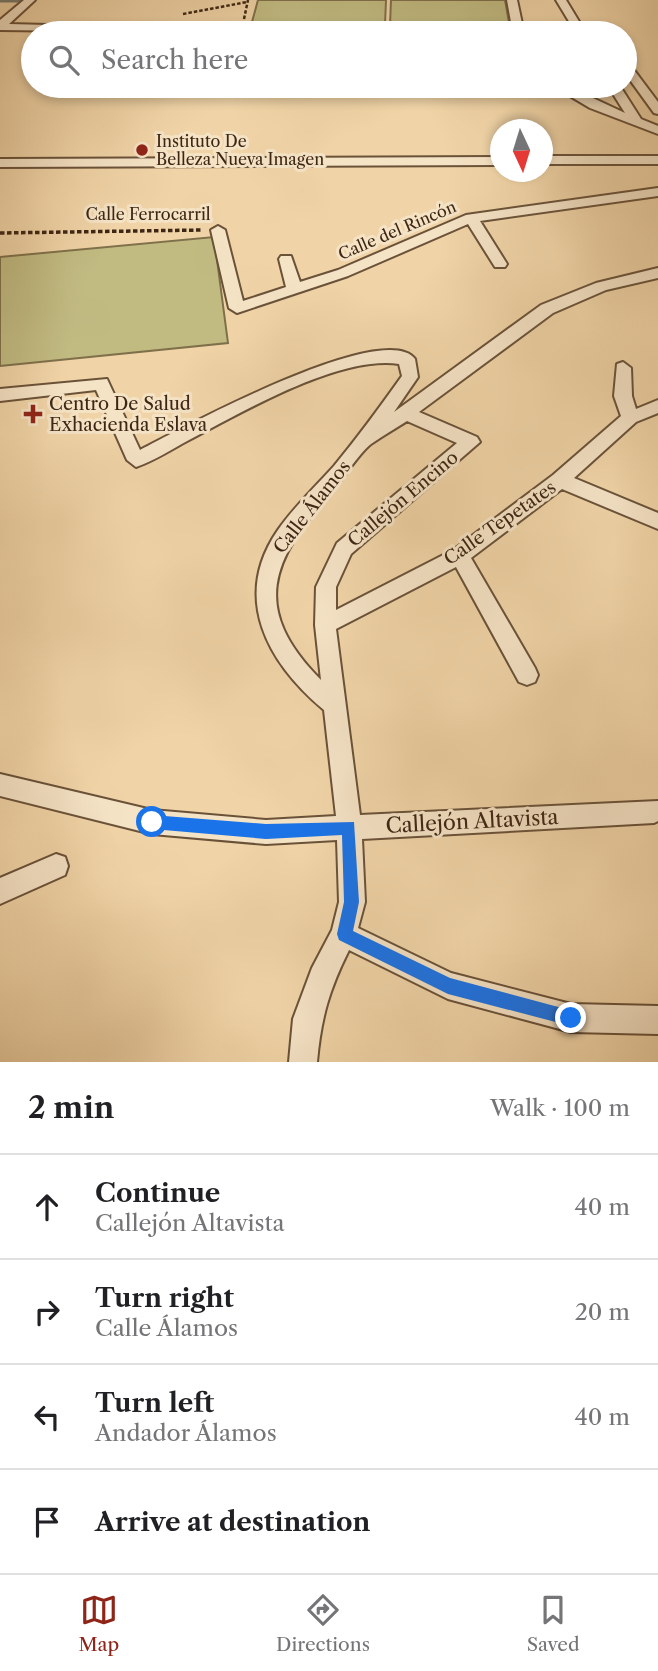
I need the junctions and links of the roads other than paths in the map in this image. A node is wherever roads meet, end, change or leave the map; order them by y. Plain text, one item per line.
1 (30, 0) edge
2 (512, 0) edge
3 (561, 0) edge
4 (517, 21) edge
5 (574, 21) edge
6 (0, 26) edge
7 (21, 27) edge
8 (637, 81) edge
9 (585, 98) edge
10 (622, 98) edge
11 (658, 110) edge
12 (637, 122) junction
13 (658, 130) edge
14 (553, 160) edge
15 (658, 160) edge
16 (490, 161) edge
17 (0, 163) edge
18 (490, 168) edge
19 (553, 168) edge
20 (658, 168) edge
21 (0, 170) edge
22 (658, 192) edge
23 (471, 218) junction
24 (218, 230) road end
25 (286, 259) dead end
26 (500, 264) dead end
27 (658, 273) edge
28 (294, 288) junction
29 (237, 308) joint
30 (624, 368) dead end
31 (0, 395) edge
32 (658, 406) edge
33 (408, 414) junction
34 (630, 418) junction
35 (362, 443) junction
36 (560, 480) junction
37 (658, 521) edge
38 (460, 556) junction
39 (325, 625) junction
40 (527, 675) dead end
41 (334, 705) junction
42 (0, 785) edge
43 (654, 811) dead end
44 (349, 827) junction
45 (56, 866) dead end
46 (0, 891) edge
47 (344, 934) junction
48 (658, 1020) edge
49 (303, 1062) edge

1 - 6 street
2 - 4 street
3 - 5 street
6 - 7 street
8 - 11 street
9 - 12 street
10 - 12 street
12 - 13 street
14 - 15 street
16 - 17 street
18 - 21 street
19 - 20 street
22 - 23 street, Calle del Rincón
23 - 26 street
23 - 28 street, Calle del Rincón
24 - 29 street, Calle Ferrocarril
25 - 28 street
27 - 33 street
28 - 29 street, Calle del Rincón
30 - 34 street
31 - 35 street, Calle Álamos
32 - 34 street, Calle Tepetates
33 - 35 street
33 - 39 street, Callejón Encino
34 - 36 street, Calle Tepetates
35 - 41 street, Calle Álamos
36 - 37 street
36 - 38 street, Calle Tepetates
38 - 39 street, Calle Tepetates
38 - 40 street
39 - 41 street
41 - 44 street
42 - 44 street, Callejón Altavista
43 - 44 street, Callejón Altavista
44 - 47 street
45 - 46 street
47 - 48 street
47 - 49 street

